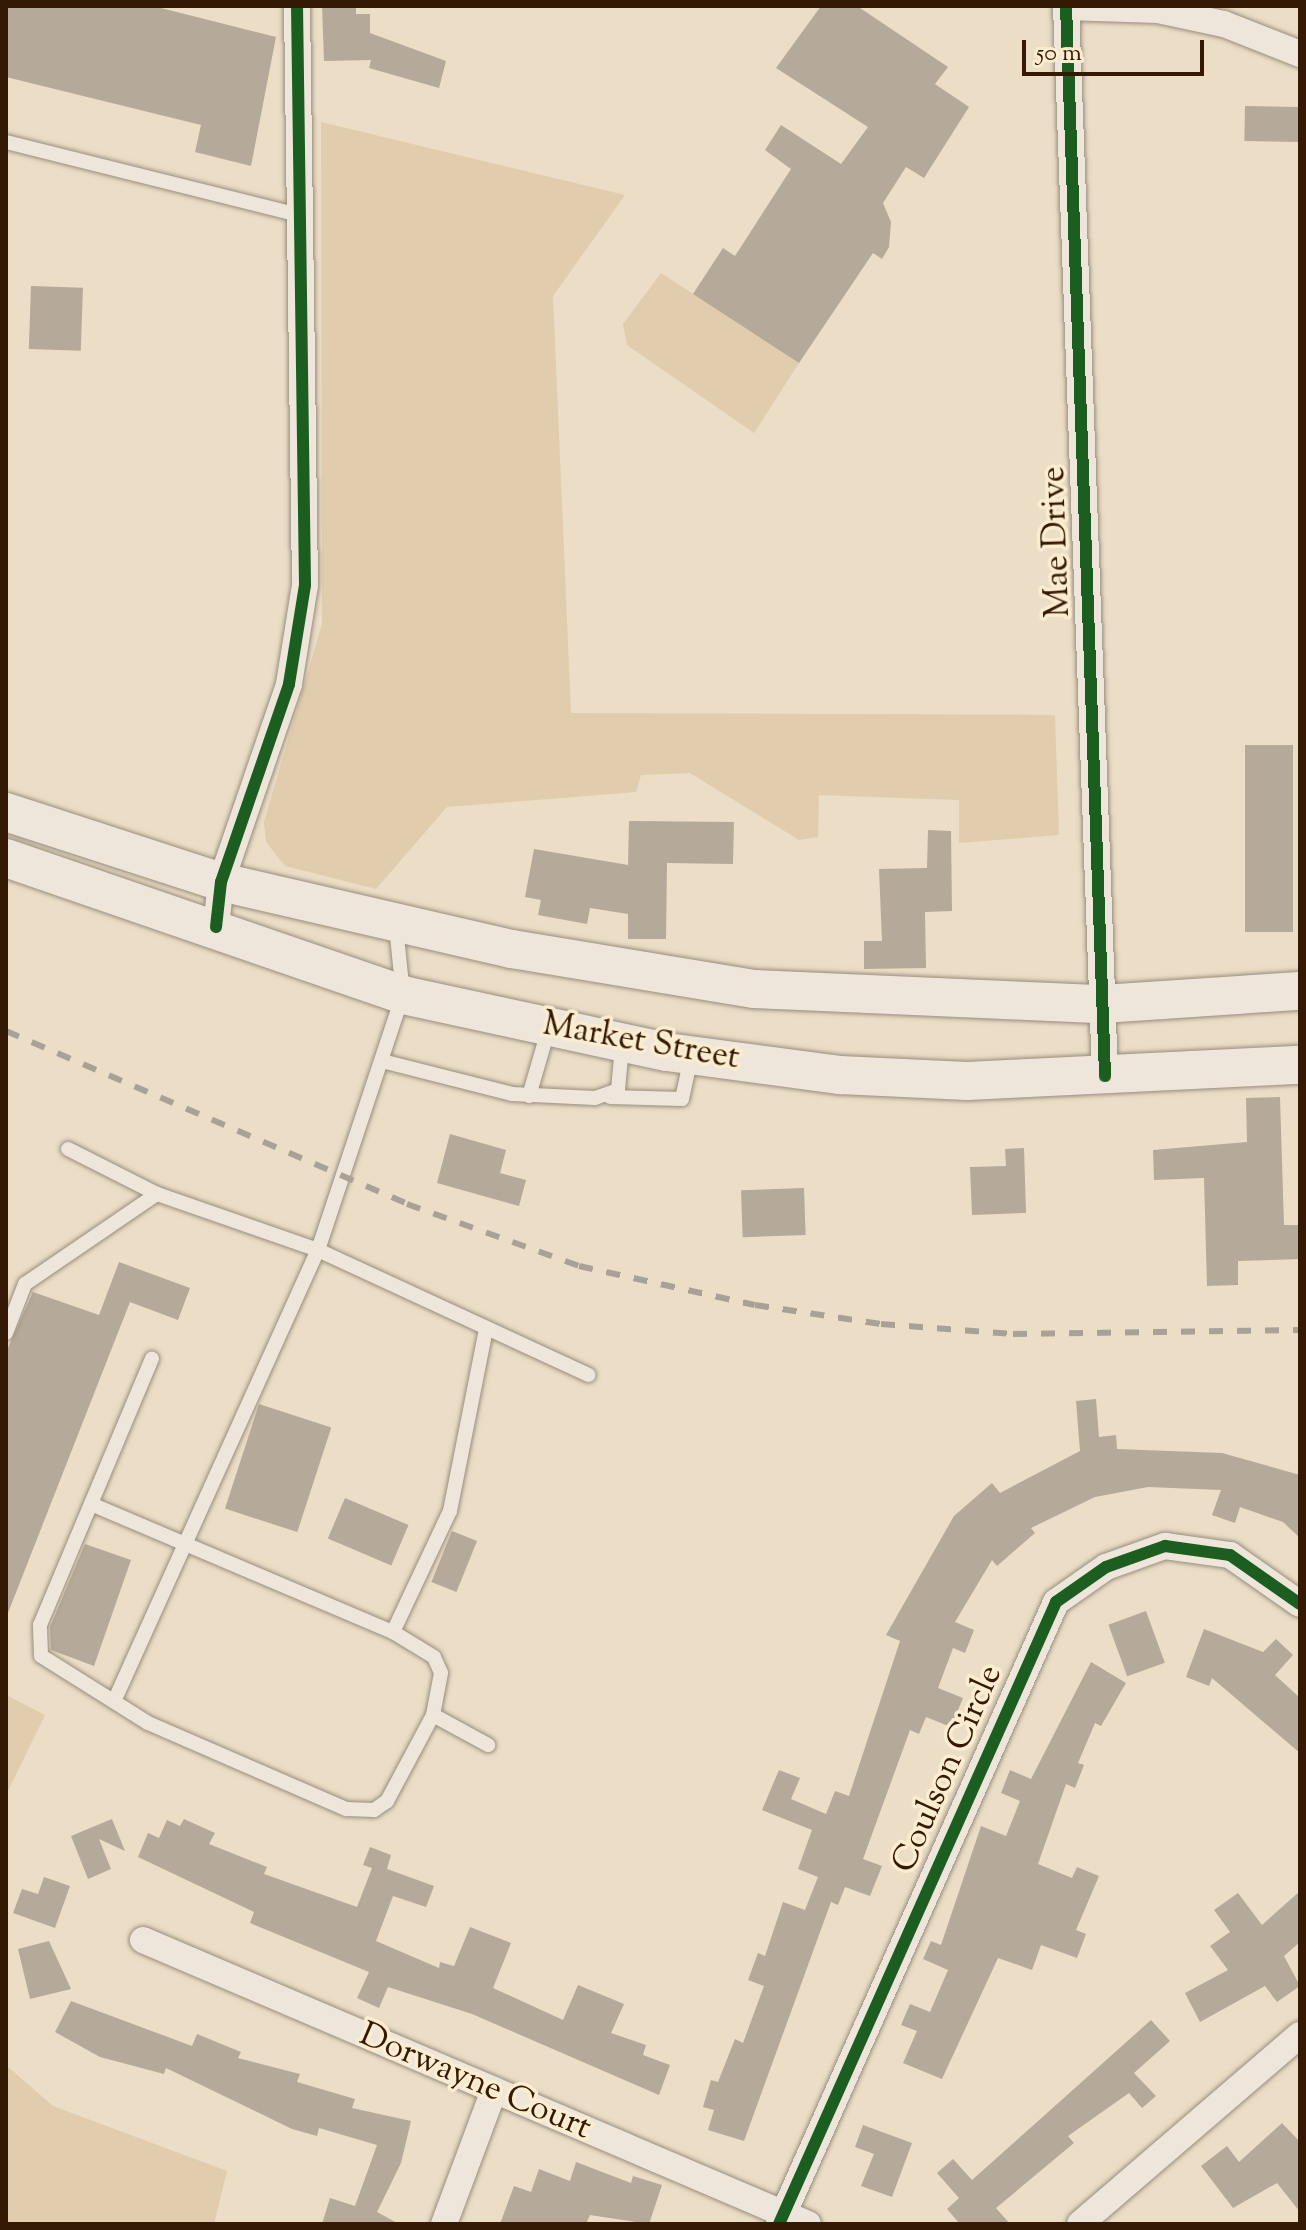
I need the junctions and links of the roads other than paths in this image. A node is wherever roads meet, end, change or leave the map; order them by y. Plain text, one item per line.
1 (297, 6) edge
2 (1066, 6) edge
3 (1300, 54) edge
4 (6, 142) edge
5 (299, 215) junction
6 (6, 812) edge
7 (6, 858) edge
8 (221, 882) junction
9 (396, 922) junction
10 (216, 927) junction
11 (1300, 991) edge
12 (403, 995) junction
13 (1102, 1004) junction
14 (549, 1026) junction
15 (622, 1042) junction
16 (691, 1055) junction
17 (382, 1061) junction
18 (1300, 1065) edge
19 (1105, 1076) junction
20 (529, 1096) junction
21 (610, 1097) junction
22 (68, 1149) dead end
23 (157, 1194) junction
24 (318, 1250) junction
25 (486, 1329) junction
26 (6, 1333) edge
27 (152, 1359) dead end
28 (588, 1375) dead end
29 (91, 1504) junction
30 (184, 1544) junction
31 (1300, 1604) edge
32 (393, 1632) junction
33 (116, 1697) junction
34 (433, 1715) junction
35 (488, 1745) dead end
36 (143, 1940) dead end
37 (1297, 2045) edge
38 (494, 2090) junction
39 (781, 2218) edge
40 (444, 2224) edge
41 (808, 2224) edge
42 (1080, 2224) edge

1 - 5 street
2 - 3 street
2 - 13 street, Mae Drive
4 - 5 lane
5 - 8 street
6 - 8 main road, Market Street
7 - 10 main road, Market Street
8 - 9 main road, Market Street
8 - 10 street
9 - 12 lane
9 - 13 main road, Market Street
10 - 12 main road, Market Street
11 - 13 main road, Market Street
12 - 14 main road, Market Street
12 - 17 lane
13 - 19 street, Mae Drive
14 - 15 main road, Market Street
14 - 20 lane
15 - 16 main road, Market Street
15 - 21 lane
16 - 19 main road, Market Street
16 - 21 lane
17 - 20 lane
17 - 24 lane
18 - 19 main road, Market Street
20 - 21 lane
22 - 23 lane
23 - 24 lane
23 - 26 lane
24 - 25 lane
24 - 30 lane
25 - 28 lane
25 - 32 lane
27 - 29 lane
29 - 30 lane
29 - 33 lane
30 - 32 lane
30 - 33 lane
31 - 39 street, Coulson Circle
32 - 34 lane
33 - 34 lane
34 - 35 lane
36 - 38 street, Dorwayne Court
37 - 42 street
38 - 39 street, Dorwayne Court
38 - 40 street
39 - 41 street, Dorwayne Court

